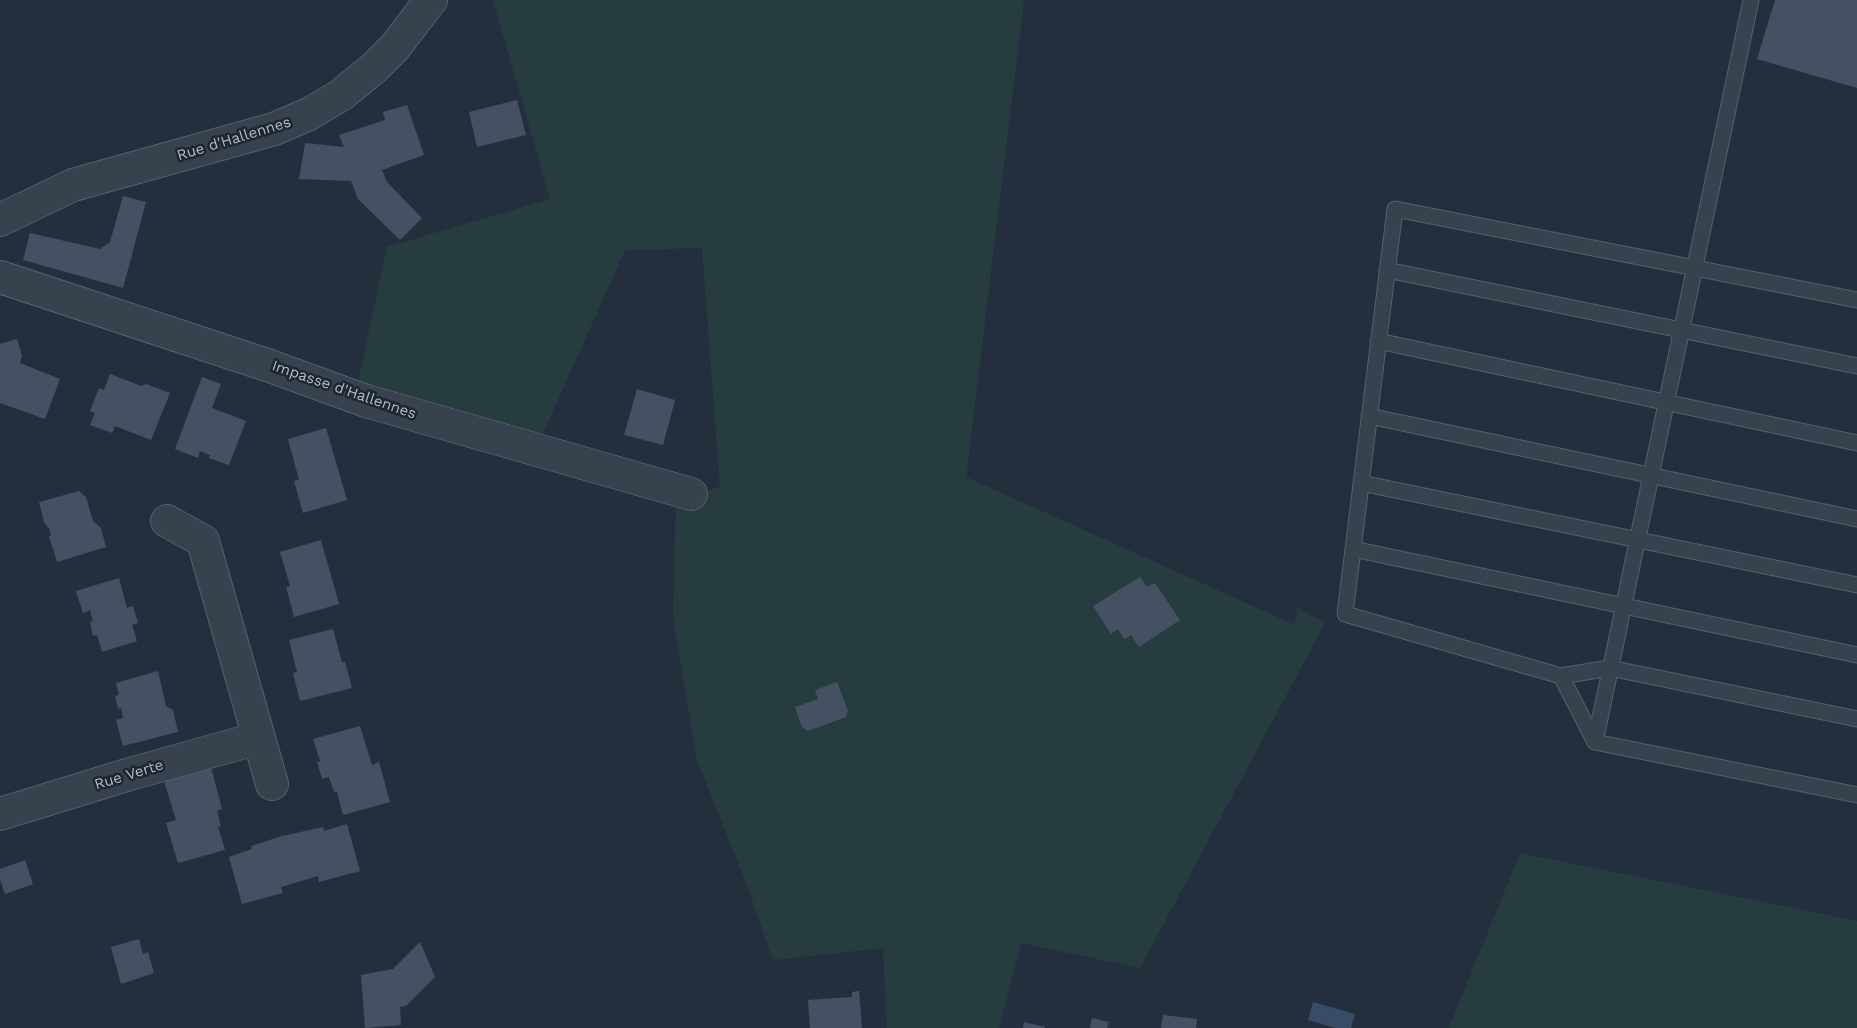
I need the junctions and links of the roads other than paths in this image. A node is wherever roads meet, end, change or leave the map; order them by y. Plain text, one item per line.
1 (430, 0) edge
2 (1751, 0) edge
3 (0, 220) edge
4 (1695, 268) junction
5 (1387, 270) junction
6 (0, 277) edge
7 (1857, 300) edge
8 (1682, 330) junction
9 (1378, 341) junction
10 (1857, 366) edge
11 (1666, 403) junction
12 (1369, 416) junction
13 (1857, 443) edge
14 (1651, 476) junction
15 (1361, 483) junction
16 (691, 494) dead end
17 (1857, 519) edge
18 (167, 521) dead end
19 (1637, 540) junction
20 (1353, 549) junction
21 (1857, 585) edge
22 (1624, 606) junction
23 (1857, 655) edge
24 (1610, 668) junction
25 (1561, 676) junction
26 (1857, 719) edge
27 (258, 738) junction
28 (1595, 742) junction
29 (272, 784) dead end
30 (1857, 795) edge
31 (0, 814) edge

1 - 3 street, Rue d'Hallennes
2 - 4 lane
4 - 5 lane
4 - 7 lane
4 - 8 lane
5 - 8 lane
5 - 9 lane
6 - 16 street, Impasse d'Hallennes
8 - 10 lane
8 - 11 lane
9 - 11 lane
9 - 12 lane
11 - 13 lane
11 - 14 lane
12 - 14 lane
12 - 15 lane
14 - 17 lane
14 - 19 lane
15 - 19 lane
15 - 20 lane
18 - 27 street
19 - 21 lane
19 - 22 lane
20 - 22 lane
20 - 25 lane
22 - 23 lane
22 - 24 lane
24 - 25 lane
24 - 26 lane
24 - 28 lane
25 - 28 lane
27 - 29 street
27 - 31 street, Rue Verte
28 - 30 lane

